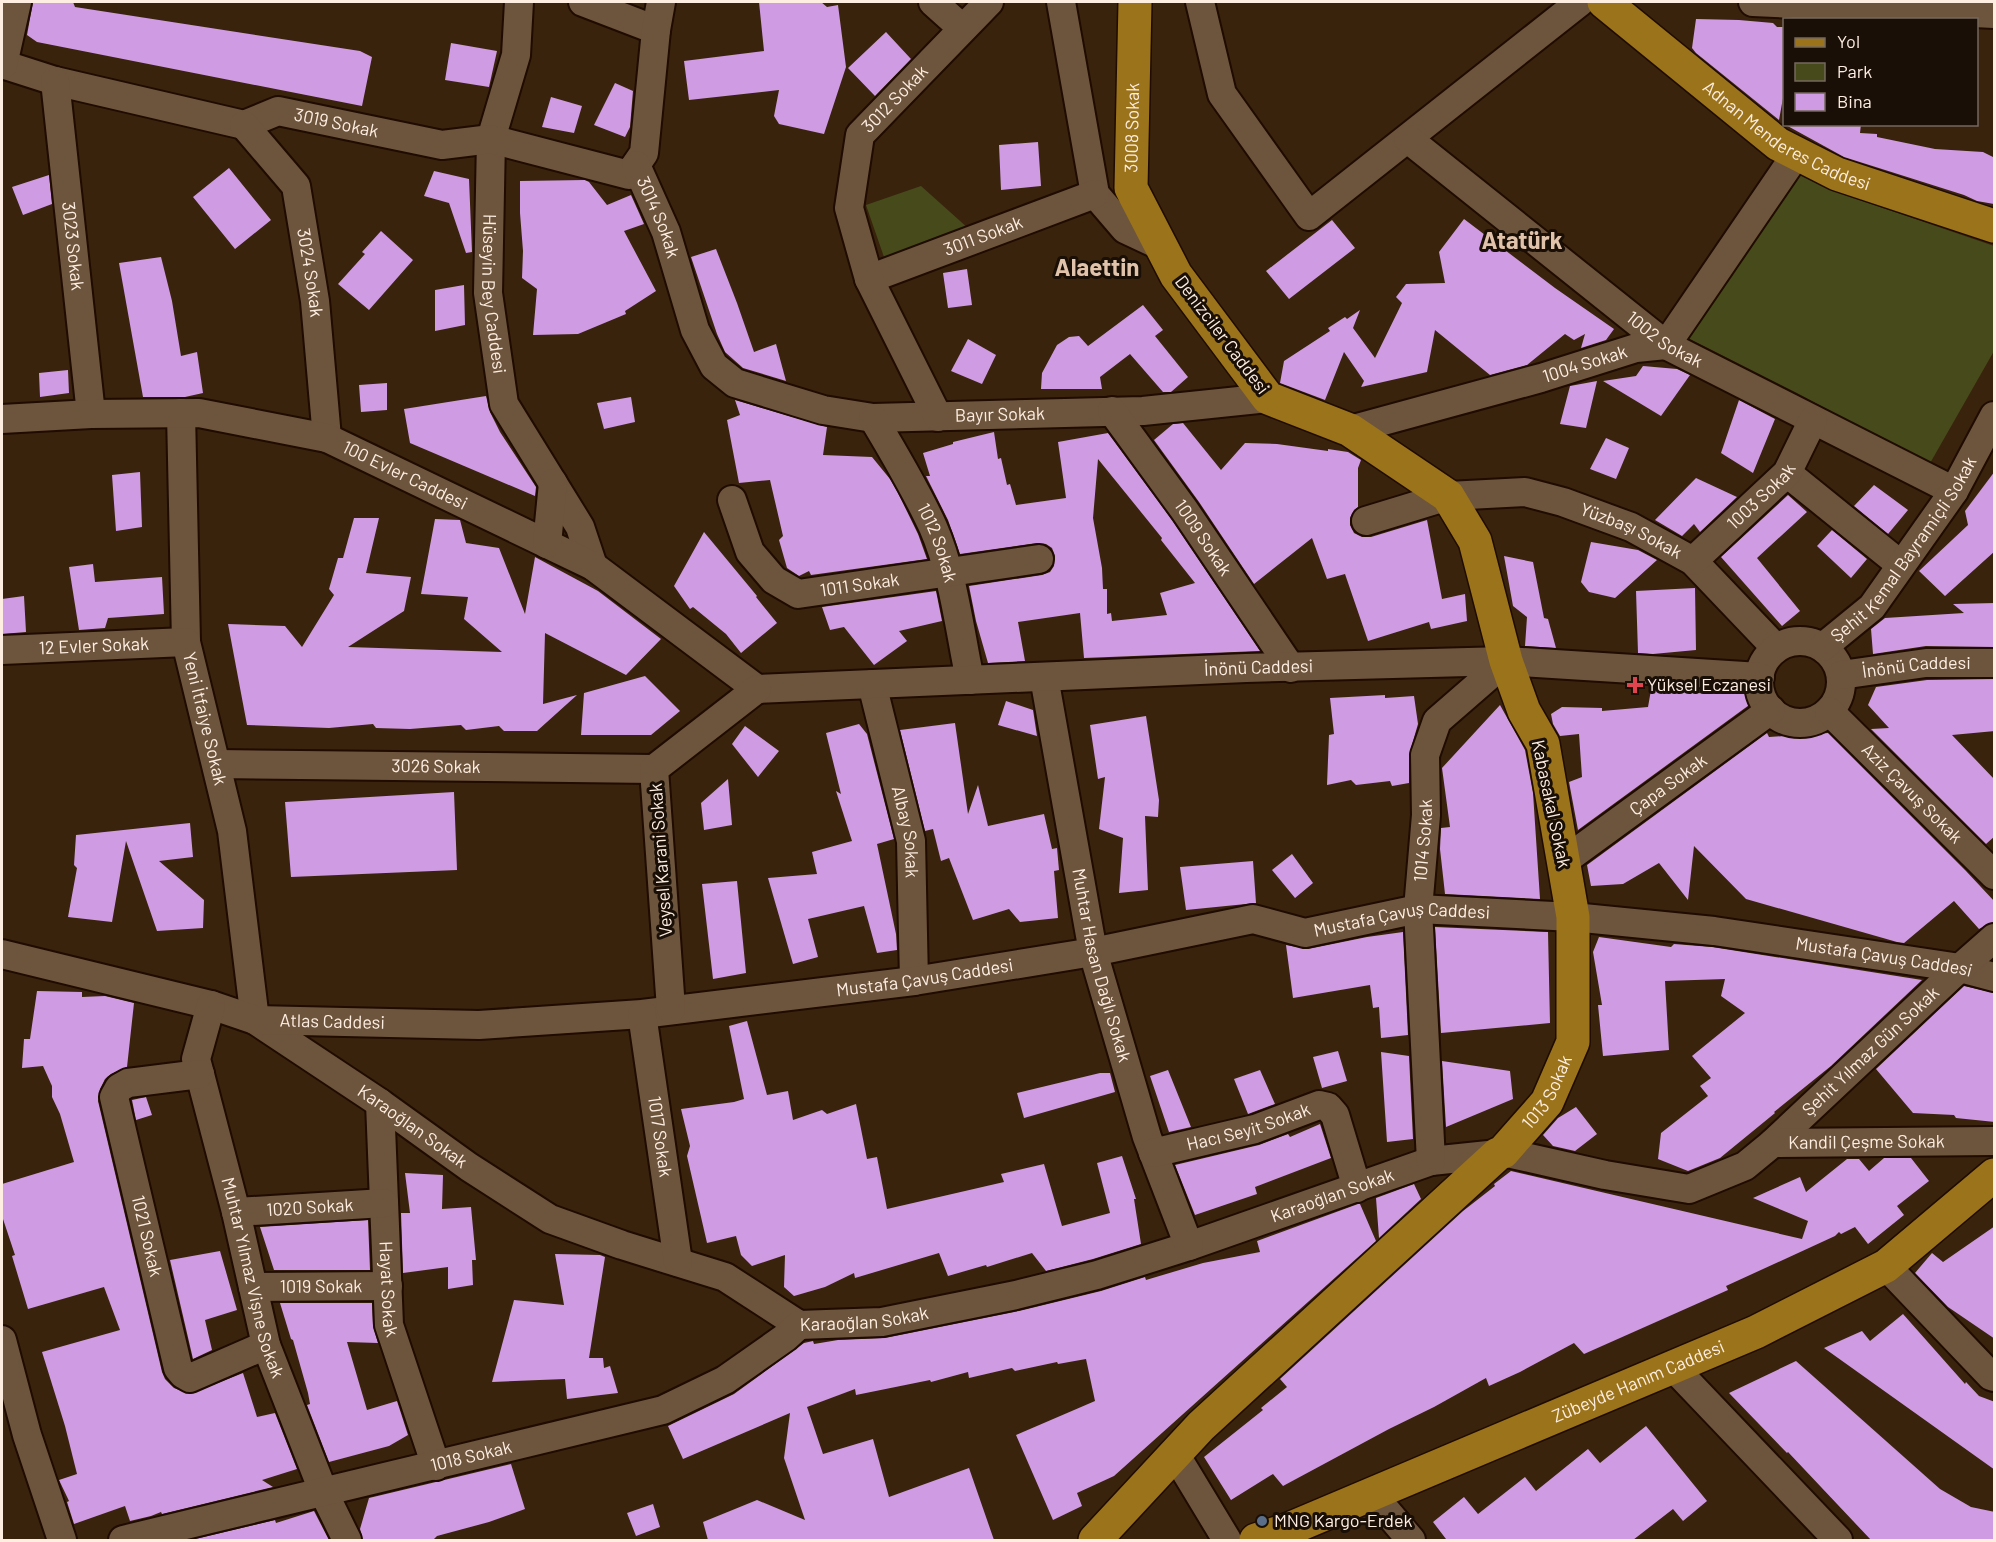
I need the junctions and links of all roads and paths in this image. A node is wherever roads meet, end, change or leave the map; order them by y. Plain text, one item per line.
1 (17, 2) edge
2 (519, 2) edge
3 (584, 2) edge
4 (661, 2) edge
5 (933, 2) edge
6 (989, 2) edge
7 (1061, 2) edge
8 (1135, 2) edge
9 (1200, 2) edge
10 (1580, 2) edge
11 (1604, 2) edge
12 (1754, 2) edge
13 (1995, 14) edge
14 (962, 28) junction
15 (656, 30) junction
16 (2, 65) edge
17 (55, 81) junction
18 (244, 125) junction
19 (491, 139) junction
20 (1408, 139) junction
21 (1797, 153) junction
22 (636, 165) junction
23 (1095, 194) junction
24 (1995, 226) edge
25 (1161, 246) junction
26 (869, 279) junction
27 (1666, 345) junction
28 (735, 383) joint
29 (1268, 398) junction
30 (1112, 411) junction
31 (181, 413) junction
32 (91, 414) junction
33 (1995, 416) edge
34 (938, 417) junction
35 (873, 418) junction
36 (2, 419) edge
37 (1813, 420) junction
38 (1350, 430) junction
39 (327, 438) junction
40 (1787, 473) junction
41 (553, 483) junction
42 (1954, 490) junction
43 (1448, 496) junction
44 (732, 500) dead end
45 (1366, 521) dead end
46 (547, 543) junction
47 (1039, 560) dead end
48 (1693, 561) junction
49 (1901, 565) junction
50 (593, 566) junction
51 (948, 572) junction
52 (186, 642) junction
53 (1823, 647) junction
54 (1776, 648) junction
55 (2, 650) edge
56 (1506, 662) junction
57 (1995, 663) edge
58 (1291, 668) junction
59 (1841, 675) junction
60 (1044, 677) junction
61 (1760, 677) junction
62 (970, 680) junction
63 (872, 684) junction
64 (757, 689) junction
65 (1771, 710) junction
66 (1829, 711) junction
67 (217, 764) junction
68 (654, 769) junction
69 (1564, 861) junction
70 (1995, 875) edge
71 (1418, 909) junction
72 (1574, 917) junction
73 (1995, 938) edge
74 (1093, 952) junction
75 (2, 954) edge
76 (1960, 968) junction
77 (1995, 977) edge
78 (914, 981) junction
79 (211, 1005) junction
80 (671, 1010) junction
81 (642, 1014) junction
82 (255, 1020) junction
83 (200, 1074) junction
84 (380, 1103) junction
85 (1995, 1141) edge
86 (1773, 1143) junction
87 (1501, 1153) junction
88 (1153, 1154) junction
89 (1431, 1161) junction
90 (1995, 1175) edge
91 (1357, 1188) junction
92 (384, 1203) junction
93 (236, 1212) junction
94 (1189, 1246) junction
95 (678, 1262) junction
96 (1886, 1266) junction
97 (388, 1286) junction
98 (253, 1287) junction
99 (798, 1325) junction
100 (2, 1340) edge
101 (266, 1345) junction
102 (1672, 1367) junction
103 (1995, 1377) edge
104 (1175, 1454) junction
105 (436, 1466) junction
106 (323, 1491) junction
107 (1372, 1494) junction
108 (62, 1540) edge
109 (123, 1540) edge
110 (347, 1540) edge
111 (1095, 1540) edge
112 (1227, 1540) edge
113 (1256, 1540) edge
114 (1412, 1540) edge
115 (1838, 1540) edge

1 - 16 street
2 - 19 street, Hüseyin Bey Caddesi
3 - 15 street
4 - 15 street, 3014 Sokak
5 - 14 street
6 - 14 street, 3012 Sokak
7 - 23 street
8 - 25 main road, 3008 Sokak
9 - 20 street
10 - 20 street
11 - 21 main road, Adnan Menderes Caddesi
12 - 13 street
14 - 26 street, 3012 Sokak
15 - 22 street, 3014 Sokak
16 - 17 street
17 - 18 street
17 - 32 street, 3023 Sokak
18 - 19 street, 3019 Sokak
18 - 39 street, 3024 Sokak
19 - 22 street, 3019 Sokak
19 - 41 street, Hüseyin Bey Caddesi
20 - 27 street, 1002 Sokak
21 - 24 main road, Adnan Menderes Caddesi
21 - 27 street
22 - 28 street, 3014 Sokak
23 - 25 street
23 - 26 street, 3011 Sokak
25 - 29 main road, Denizciler Caddesi
26 - 34 street, 3012 Sokak
27 - 37 street, 1002 Sokak
27 - 38 street, 1004 Sokak
28 - 35 street, Bayır Sokak
29 - 30 street, Bayır Sokak
29 - 38 main road, Denizciler Caddesi
30 - 34 street, Bayır Sokak
30 - 58 street, 1009 Sokak
31 - 32 street, 100 Evler Caddesi
31 - 39 street, 100 Evler Caddesi
31 - 52 street, Yeni İtfaiye Sokak
32 - 36 street, 100 Evler Caddesi
33 - 42 street, Şehit Kemal Bayramiçli Sokak
34 - 35 street, Bayır Sokak
35 - 51 street, 1012 Sokak
37 - 40 street, 1003 Sokak
37 - 42 street, 1002 Sokak
38 - 43 main road, Denizciler Caddesi
39 - 46 street, 100 Evler Caddesi
40 - 48 street, 1003 Sokak
40 - 49 street
41 - 46 street
41 - 50 street, Hüseyin Bey Caddesi
42 - 49 street, Şehit Kemal Bayramiçli Sokak
43 - 45 street, Yüzbaşı Sokak
43 - 48 street, Yüzbaşı Sokak
43 - 56 main road, Denizciler Caddesi
44 - 51 street, 1011 Sokak
46 - 50 street, 100 Evler Caddesi
47 - 51 street, 1011 Sokak
48 - 54 street, Yüzbaşı Sokak
49 - 53 street, Şehit Kemal Bayramiçli Sokak
50 - 64 street, 100 Evler Caddesi
51 - 62 street, 1012 Sokak
52 - 55 street, 12 Evler Sokak
52 - 67 street, Yeni İtfaiye Sokak
53 - 54 street
53 - 59 street
54 - 61 street
56 - 58 street, İnönü Caddesi
56 - 61 street, İnönü Caddesi
56 - 69 main road, Kabasakal Sokak
56 - 71 street, 1014 Sokak
57 - 59 street, İnönü Caddesi
58 - 60 street, İnönü Caddesi
59 - 66 street
60 - 62 street, İnönü Caddesi
60 - 74 street, Muhtar Hasan Dağlı Sokak
61 - 65 street
62 - 63 street, İnönü Caddesi
63 - 64 street, İnönü Caddesi
63 - 78 street, Albay Sokak
64 - 68 street, Veysel Karani Sokak
65 - 66 street
65 - 69 street, Çapa Sokak
66 - 70 street, Aziz Çavuş Sokak
67 - 68 street, 3026 Sokak
67 - 82 street, Yeni İtfaiye Sokak
68 - 80 street, Veysel Karani Sokak
69 - 72 main road, Kabasakal Sokak
71 - 72 street, Mustafa Çavuş Caddesi
71 - 74 street, Mustafa Çavuş Caddesi
71 - 89 street, 1014 Sokak
72 - 76 street, Mustafa Çavuş Caddesi
72 - 87 main road, 1013 Sokak
73 - 76 street, Şehit Yılmaz Gün Sokak
74 - 78 street, Mustafa Çavuş Caddesi
74 - 88 street, Muhtar Hasan Dağlı Sokak
75 - 79 street, Atlas Caddesi
76 - 77 street, Mustafa Çavuş Caddesi
76 - 86 street, Şehit Yılmaz Gün Sokak
78 - 80 street, Mustafa Çavuş Caddesi
79 - 82 street, Atlas Caddesi
79 - 83 street, Muhtar Yılmaz Vişne Sokak
80 - 81 street, Atlas Caddesi
81 - 82 street, Atlas Caddesi
81 - 95 street, 1017 Sokak
82 - 84 street, Karaoğlan Sokak
83 - 93 street, Muhtar Yılmaz Vişne Sokak
83 - 101 street, 1021 Sokak
84 - 92 street, Hayat Sokak
84 - 95 street, Karaoğlan Sokak
85 - 86 street, Kandil Çeşme Sokak
86 - 87 street, Kandil Çeşme Sokak
87 - 89 street, Karaoğlan Sokak
87 - 104 main road, 1013 Sokak
88 - 91 street, Hacı Seyit Sokak
88 - 94 street, Muhtar Hasan Dağlı Sokak
89 - 91 street, Karaoğlan Sokak
90 - 96 main road, Zübeyde Hanım Caddesi
91 - 94 street, Karaoğlan Sokak
92 - 93 street, 1020 Sokak
92 - 97 street, Hayat Sokak
93 - 98 street, Muhtar Yılmaz Vişne Sokak
94 - 99 street, Karaoğlan Sokak
95 - 99 street, Karaoğlan Sokak
96 - 102 main road, Zübeyde Hanım Caddesi
96 - 103 street
97 - 98 street, 1019 Sokak
97 - 105 street, Hayat Sokak
98 - 101 street, Muhtar Yılmaz Vişne Sokak
99 - 105 street, 1018 Sokak
100 - 108 street
101 - 106 street, Muhtar Yılmaz Vişne Sokak
102 - 107 main road, Zübeyde Hanım Caddesi
102 - 115 street
104 - 111 main road, 1013 Sokak
104 - 112 street
105 - 106 street, 1018 Sokak
106 - 109 street, 1018 Sokak
106 - 110 street, Muhtar Yılmaz Vişne Sokak
107 - 113 main road, Zübeyde Hanım Caddesi
107 - 114 street

